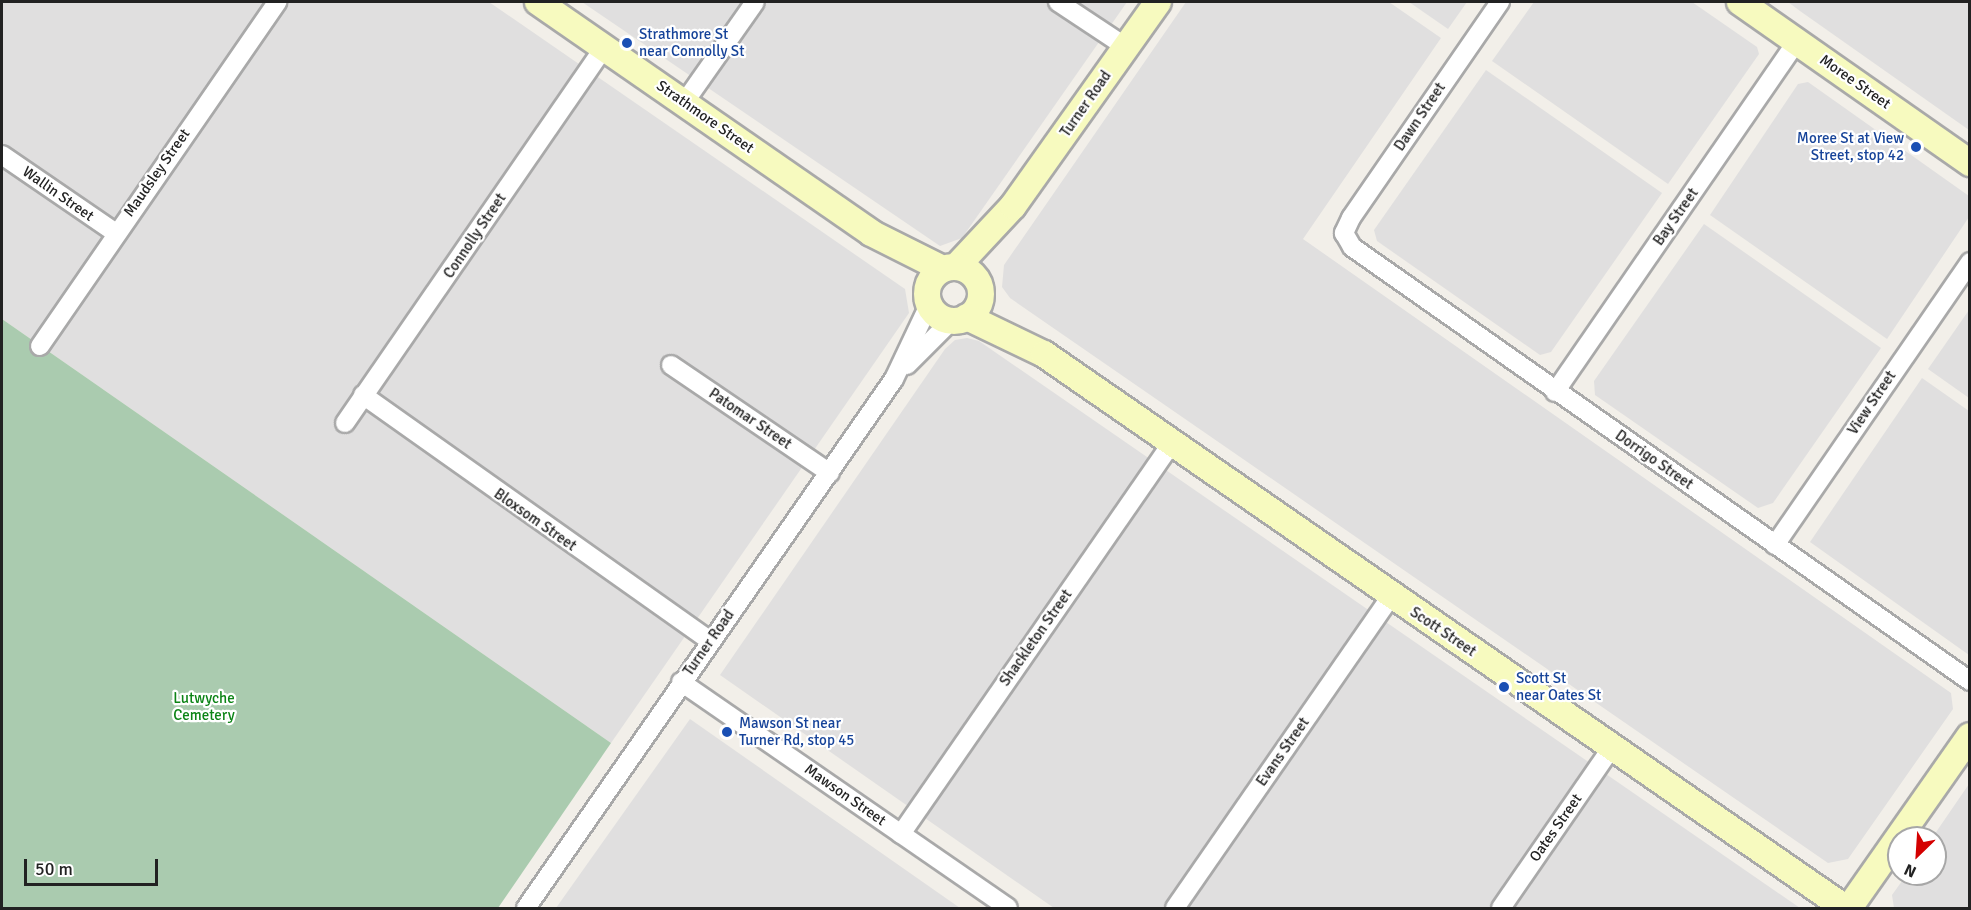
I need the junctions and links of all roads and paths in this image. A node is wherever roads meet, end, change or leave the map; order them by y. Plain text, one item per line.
1 (277, 2) edge
2 (538, 2) edge
3 (755, 2) edge
4 (1058, 2) edge
5 (1158, 2) edge
6 (1500, 2) edge
7 (1740, 2) edge
8 (1797, 41) junction
9 (604, 47) junction
10 (1126, 47) junction
11 (684, 103) junction
12 (2, 154) edge
13 (1970, 163) edge
14 (1013, 206) junction
15 (116, 233) junction
16 (871, 233) junction
17 (1344, 233) joint
18 (1970, 262) edge
19 (949, 268) junction
20 (928, 298) junction
21 (970, 304) junction
22 (40, 346) dead end
23 (672, 365) dead end
24 (894, 379) junction
25 (1555, 392) junction
26 (363, 395) junction
27 (345, 423) dead end
28 (1172, 443) junction
29 (830, 473) junction
30 (1775, 545) junction
31 (1391, 596) junction
32 (710, 641) junction
33 (1970, 681) edge
34 (681, 682) junction
35 (1970, 736) edge
36 (1612, 747) junction
37 (901, 834) junction
38 (535, 906) edge
39 (1008, 909) edge
40 (1174, 909) edge
41 (1500, 909) edge
42 (1847, 909) edge

1 - 15 street, Maudsley Street
2 - 9 street, Strathmore Street
3 - 11 street
4 - 10 street
5 - 10 street, Turner Road
6 - 17 street, Dawn Street
7 - 8 street, Moree Street
8 - 13 street, Moree Street
8 - 25 street, Bay Street
9 - 11 street, Strathmore Street
9 - 26 street, Connolly Street
10 - 14 street, Turner Road
11 - 16 street, Strathmore Street
12 - 15 street, Wallin Street
14 - 19 street, Turner Road
14 - 21 street, Turner Road
15 - 22 street, Maudsley Street
16 - 19 street, Strathmore Street
16 - 20 street, Strathmore Street
17 - 25 street, Dorrigo Street
18 - 30 street, View Street
19 - 20 street, Turner Road
19 - 21 street
20 - 21 street
20 - 24 street, Turner Road
21 - 24 street, Turner Road
21 - 28 street, Scott Street
23 - 29 street, Patomar Street
24 - 29 street, Turner Road
25 - 30 street, Dorrigo Street
26 - 27 street, Connolly Street
26 - 32 street, Bloxsom Street
28 - 31 street, Scott Street
28 - 37 street, Shackleton Street
29 - 32 street, Turner Road
30 - 33 street, Dorrigo Street
31 - 36 street, Scott Street
31 - 40 street, Evans Street
32 - 34 street, Turner Road
34 - 37 street, Mawson Street
34 - 38 street, Turner Road
35 - 42 street
36 - 41 street, Oates Street
36 - 42 street, Scott Street
37 - 39 street, Mawson Street

